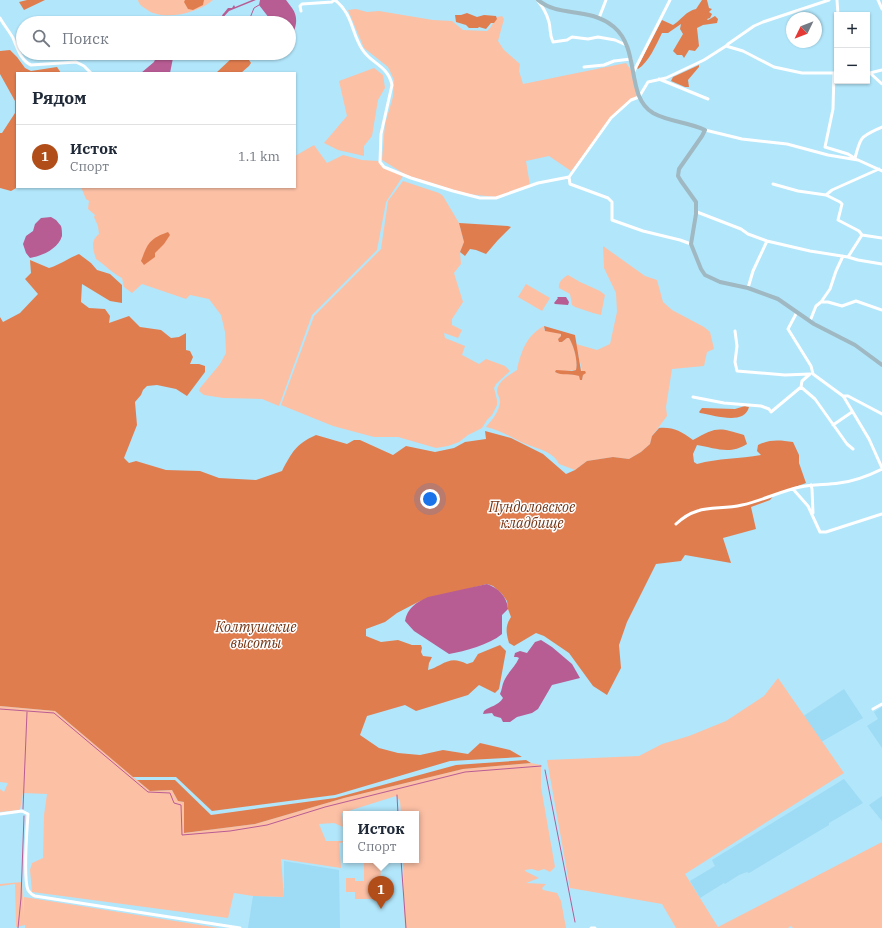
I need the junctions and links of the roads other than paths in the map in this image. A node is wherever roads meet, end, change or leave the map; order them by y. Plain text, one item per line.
1 (335, 0) edge
2 (538, 0) edge
3 (606, 0) edge
4 (670, 0) edge
5 (829, 0) edge
6 (837, 0) edge
7 (878, 0) edge
8 (881, 6) edge
9 (301, 11) dead end
10 (838, 12) edge
11 (0, 18) edge
12 (598, 18) junction
13 (16, 45) edge
14 (626, 45) junction
15 (726, 46) junction
16 (632, 58) junction
17 (26, 60) edge
18 (584, 67) dead end
19 (882, 70) edge
20 (634, 71) junction
21 (91, 72) edge
22 (870, 72) edge
23 (834, 73) edge
24 (870, 74) edge
25 (660, 79) junction
26 (834, 84) edge
27 (882, 84) edge
28 (639, 97) junction
29 (708, 98) dead end
30 (882, 127) edge
31 (706, 130) junction
32 (856, 159) junction
33 (881, 170) edge
34 (569, 177) junction
35 (773, 184) dead end
36 (826, 195) junction
37 (697, 212) junction
38 (862, 235) junction
39 (882, 238) edge
40 (767, 242) junction
41 (691, 244) junction
42 (844, 256) junction
43 (848, 256) junction
44 (882, 264) edge
45 (748, 288) junction
46 (821, 302) junction
47 (882, 310) edge
48 (797, 312) junction
49 (810, 321) junction
50 (735, 331) dead end
51 (882, 365) edge
52 (811, 374) junction
53 (801, 387) junction
54 (844, 396) junction
55 (693, 397) dead end
56 (852, 412) junction
57 (882, 413) edge
58 (833, 425) junction
59 (853, 449) dead end
60 (882, 468) edge
61 (811, 485) junction
62 (793, 489) junction
63 (813, 514) junction
64 (882, 514) edge
65 (676, 524) dead end
66 (882, 704) edge
67 (873, 709) dead end
68 (0, 814) edge
69 (240, 928) edge
70 (591, 928) edge
71 (595, 928) edge

1 - 9 street
1 - 34 street
2 - 12 street
2 - 14 street
3 - 12 street
4 - 20 street
5 - 15 street
6 - 10 street
7 - 8 street
11 - 13 street
12 - 14 street
14 - 16 street
15 - 23 street
15 - 25 street
16 - 18 street
16 - 20 street
17 - 21 street
19 - 22 street
20 - 28 street
24 - 27 street
25 - 28 street
25 - 29 street
26 - 32 street
28 - 31 street
28 - 34 street
30 - 32 street
31 - 32 street
31 - 37 street
32 - 33 street
33 - 36 street
34 - 41 street
35 - 36 street
36 - 38 street
37 - 40 street
37 - 41 street
38 - 39 street
38 - 43 street
40 - 42 street
40 - 45 street
41 - 45 street
42 - 43 street
42 - 46 street
43 - 44 street
45 - 48 street
46 - 47 street
46 - 49 street
48 - 49 street
48 - 52 street
49 - 51 street
50 - 52 street
52 - 53 street
52 - 54 street
53 - 55 street
53 - 58 street
54 - 56 street
54 - 57 street
56 - 58 street
56 - 60 street
58 - 59 street
60 - 61 street
61 - 62 street
61 - 63 street
62 - 63 street
62 - 65 street
63 - 64 street
66 - 67 street
68 - 69 street
70 - 71 street

